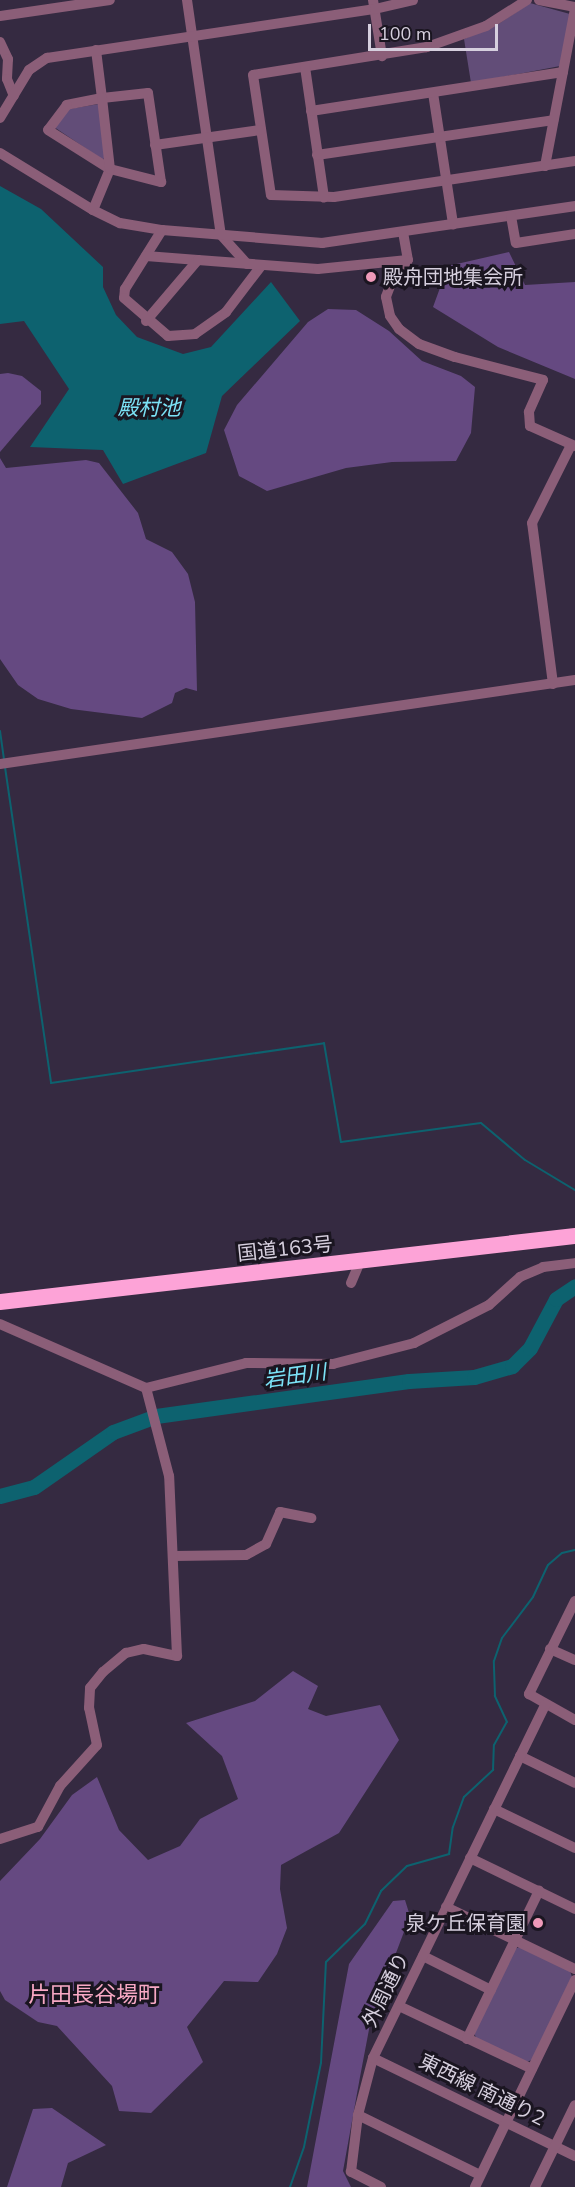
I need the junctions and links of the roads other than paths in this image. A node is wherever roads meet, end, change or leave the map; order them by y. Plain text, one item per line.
1 (110, 0) edge
2 (187, 0) edge
3 (413, 0) edge
4 (527, 0) edge
5 (539, 0) edge
6 (84, 2) edge
7 (374, 5) edge
8 (575, 8) edge
9 (0, 16) edge
10 (192, 36) junction
11 (0, 42) edge
12 (96, 50) junction
13 (382, 56) junction
14 (305, 67) junction
15 (562, 72) junction
16 (433, 93) junction
17 (14, 96) junction
18 (102, 98) junction
19 (311, 111) junction
20 (0, 118) edge
21 (553, 120) junction
22 (261, 130) junction
23 (440, 136) junction
24 (206, 138) junction
25 (155, 145) junction
26 (0, 153) edge
27 (317, 155) junction
28 (575, 161) edge
29 (545, 166) junction
30 (110, 169) junction
31 (446, 180) junction
32 (324, 198) junction
33 (575, 206) edge
34 (93, 210) junction
35 (511, 216) junction
36 (453, 224) junction
37 (162, 230) junction
38 (404, 232) junction
39 (575, 234) edge
40 (221, 235) junction
41 (146, 256) junction
42 (198, 260) junction
43 (408, 260) junction
44 (247, 264) junction
45 (261, 266) junction
46 (146, 321) junction
47 (573, 446) edge
48 (575, 680) edge
49 (553, 684) junction
50 (0, 764) edge
51 (575, 1236) edge
52 (360, 1262) junction
53 (575, 1263) edge
54 (351, 1283) dead end
55 (0, 1302) edge
56 (0, 1323) edge
57 (146, 1388) junction
58 (311, 1518) dead end
59 (174, 1556) junction
60 (574, 1600) edge
61 (550, 1649) junction
62 (575, 1660) edge
63 (544, 1705) junction
64 (575, 1720) edge
65 (520, 1756) junction
66 (575, 1783) edge
67 (494, 1809) junction
68 (0, 1839) edge
69 (575, 1848) edge
70 (470, 1858) junction
71 (539, 1891) junction
72 (446, 1907) junction
73 (575, 1909) edge
74 (515, 1941) junction
75 (423, 1956) junction
76 (575, 1970) edge
77 (575, 1980) edge
78 (491, 1990) junction
79 (399, 2006) junction
80 (467, 2039) junction
81 (373, 2058) junction
82 (532, 2069) junction
83 (575, 2105) edge
84 (358, 2115) junction
85 (506, 2122) junction
86 (555, 2146) junction
87 (575, 2156) edge
88 (480, 2175) junction
89 (381, 2187) edge
90 (474, 2187) edge
91 (536, 2187) edge

1 - 6 street
2 - 10 street
3 - 7 street
4 - 13 street
5 - 8 street
6 - 9 street
7 - 10 street
7 - 13 street
8 - 15 street
10 - 12 street
10 - 24 street
11 - 17 street
12 - 17 street
12 - 18 street
13 - 14 street
14 - 19 street
14 - 22 street
15 - 16 street
15 - 21 street
16 - 19 street
16 - 23 street
17 - 20 street
18 - 25 street
18 - 30 street
18 - 30 street
19 - 27 street
21 - 23 street
21 - 29 street
22 - 24 street
22 - 32 street
23 - 27 street
23 - 31 street
24 - 25 street
24 - 40 street
25 - 30 street
26 - 34 street
27 - 32 street
28 - 29 street
29 - 31 street
30 - 34 street
31 - 32 street
31 - 36 street
33 - 35 street
34 - 37 street
35 - 36 street
35 - 39 street
36 - 38 street
37 - 40 street
37 - 41 street
38 - 40 street
38 - 43 street
40 - 44 street
41 - 42 street
41 - 46 street
42 - 44 street
42 - 46 street
43 - 45 street
43 - 47 street
44 - 45 street
45 - 46 street
47 - 49 street
48 - 49 street
49 - 50 street
51 - 52 highway, 国道163号
52 - 54 street
52 - 55 highway, 国道163号
53 - 57 street
56 - 57 street
57 - 59 street
58 - 59 street
59 - 68 street
60 - 61 street
61 - 62 street
61 - 63 street
63 - 64 street
63 - 65 street, 外周通り
65 - 66 street
65 - 67 street, 外周通り
67 - 69 street
67 - 70 street, 外周通り
70 - 71 street
70 - 72 street, 外周通り
71 - 73 street
71 - 74 street
72 - 74 street
72 - 75 street, 外周通り
74 - 76 street
74 - 78 street
75 - 78 street
75 - 79 street, 外周通り
77 - 82 street
78 - 80 street
79 - 80 street
79 - 81 street, 外周通り
80 - 82 street
81 - 84 street, 外周通り
81 - 85 street, 東西線 南通り2
82 - 85 street
83 - 86 street
84 - 88 street
84 - 89 street, 外周通り
85 - 86 street, 東西線 南通り2
85 - 88 street
86 - 87 street, 東西線 南通り2
86 - 91 street
88 - 90 street

